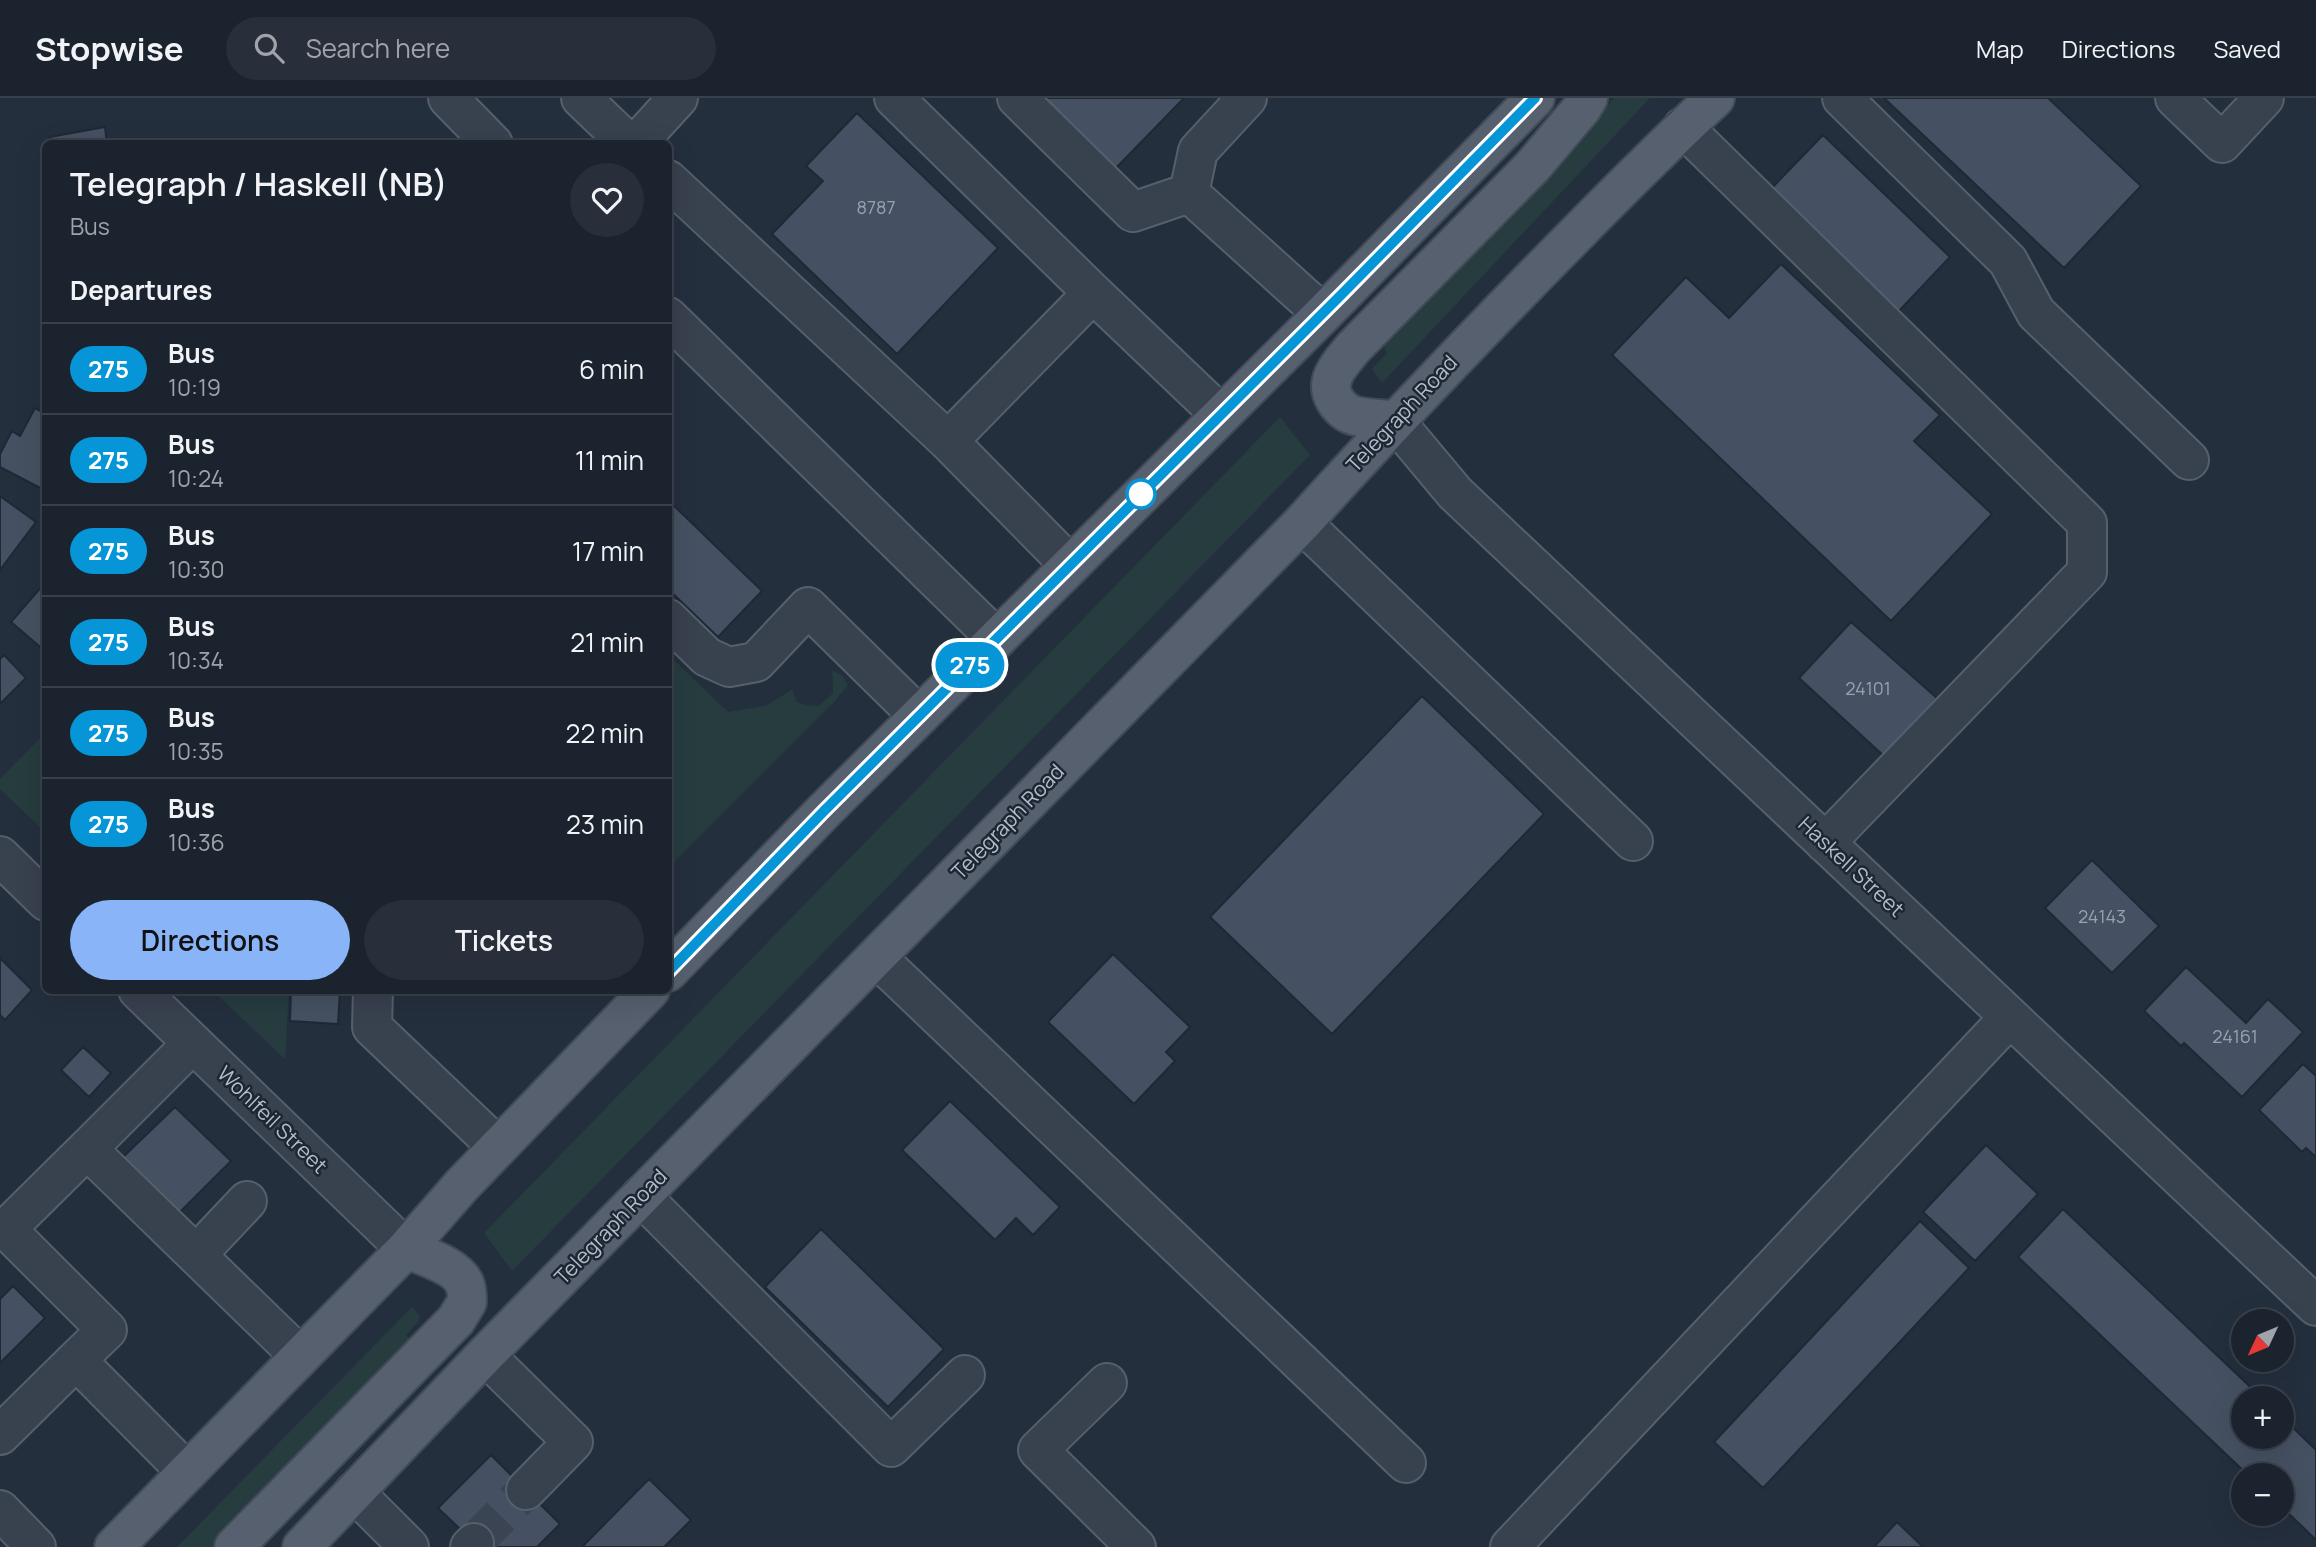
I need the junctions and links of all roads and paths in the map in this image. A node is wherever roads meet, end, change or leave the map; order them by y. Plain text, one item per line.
1 (448, 98) edge
2 (581, 98) edge
3 (678, 98) edge
4 (894, 98) edge
5 (1017, 98) edge
6 (1247, 98) edge
7 (1535, 98) edge
8 (1588, 98) edge
9 (1715, 98) edge
10 (1842, 98) edge
11 (2175, 98) edge
12 (2264, 98) edge
13 (1683, 120) edge
14 (489, 140) edge
15 (625, 140) edge
16 (640, 140) edge
17 (672, 184) edge
18 (1189, 193) junction
19 (1093, 293) junction
20 (1323, 314) junction
21 (672, 321) edge
22 (1221, 415) junction
23 (1394, 420) junction
24 (948, 441) junction
25 (2189, 460) dead end
26 (1302, 523) junction
27 (1070, 565) junction
28 (672, 623) edge
29 (997, 639) junction
30 (919, 716) junction
31 (1633, 841) dead end
32 (1825, 842) junction
33 (0, 856) edge
34 (42, 897) edge
35 (876, 957) junction
36 (672, 965) edge
37 (142, 994) edge
38 (373, 994) edge
39 (644, 994) edge
40 (2010, 1017) junction
41 (193, 1043) junction
42 (498, 1147) junction
43 (87, 1149) junction
44 (641, 1196) junction
45 (247, 1201) dead end
46 (406, 1249) junction
47 (196, 1255) junction
48 (2316, 1306) edge
49 (485, 1355) junction
50 (300, 1356) junction
51 (76, 1360) junction
52 (965, 1375) dead end
53 (1107, 1383) dead end
54 (0, 1435) edge
55 (1406, 1463) dead end
56 (187, 1472) junction
57 (526, 1490) tunnel mouth
58 (354, 1492) junction
59 (0, 1510) edge
60 (36, 1547) edge
61 (114, 1547) edge
62 (234, 1547) edge
63 (302, 1547) edge
64 (409, 1547) edge
65 (1136, 1547) edge
66 (1510, 1547) edge

1 - 14 street
2 - 15 street
3 - 16 street
4 - 19 street
5 - 18 street
6 - 18 street
7 - 20 main road
8 - 23 main road
9 - 13 main road, Telegraph Road
10 - 25 street
11 - 12 street
13 - 23 main road, Telegraph Road
13 - 32 street
17 - 24 street
18 - 20 street
19 - 22 street
19 - 24 street
20 - 22 main road
21 - 29 street
22 - 27 main road
23 - 26 main road, Telegraph Road
23 - 32 street, Haskell Street
24 - 27 street
26 - 31 street
26 - 35 main road, Telegraph Road
27 - 29 main road
28 - 30 street
29 - 30 main road
30 - 36 main road
32 - 40 street, Haskell Street
33 - 34 street
35 - 44 main road, Telegraph Road
35 - 55 street
37 - 41 street, Wohlfeil Street
38 - 42 street
39 - 42 main road
40 - 48 street, Haskell Street
40 - 66 street
41 - 43 street
41 - 46 street, Wohlfeil Street
42 - 46 main road
43 - 47 street
43 - 51 street
44 - 49 main road, Telegraph Road
44 - 52 street
45 - 47 street
46 - 50 main road
46 - 62 main road
47 - 50 street
49 - 57 street
49 - 58 main road, Telegraph Road
50 - 56 main road
51 - 54 street
51 - 56 street
53 - 65 street
56 - 61 main road
58 - 63 main road, Telegraph Road
58 - 64 street
59 - 60 street

